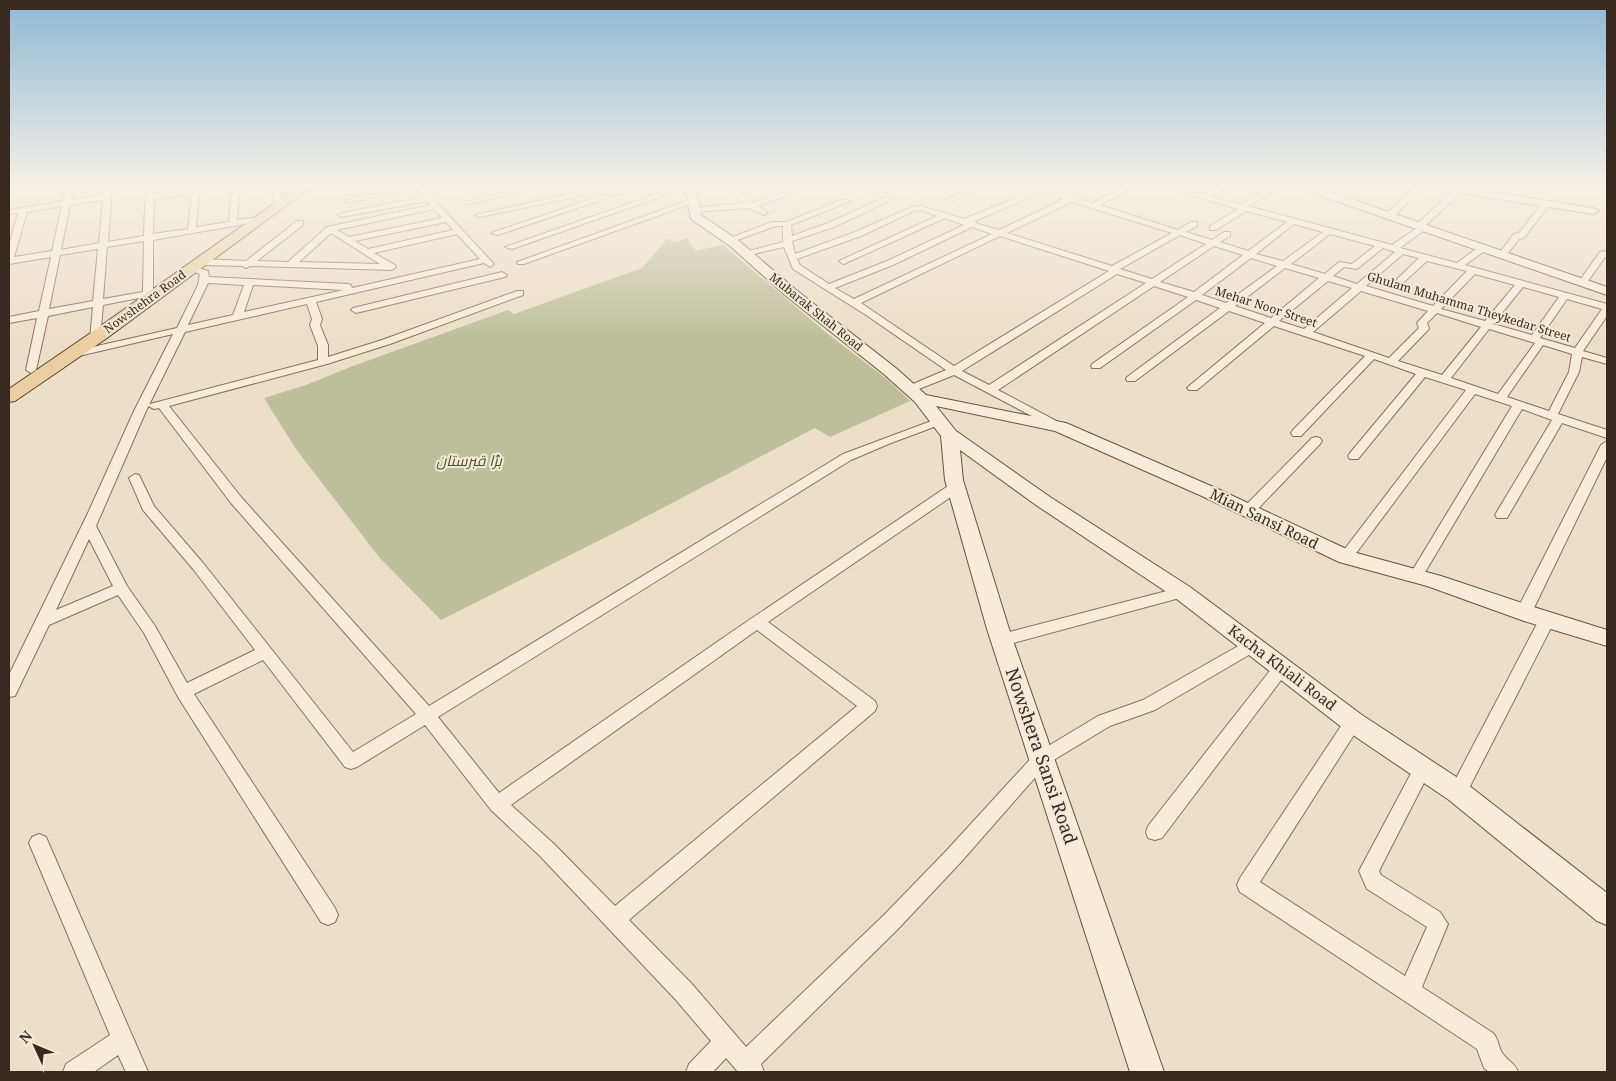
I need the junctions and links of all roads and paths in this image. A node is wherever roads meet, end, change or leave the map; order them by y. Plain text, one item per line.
1 (15, 238) edge
2 (59, 238) edge
3 (105, 238) edge
4 (146, 238) edge
5 (148, 238) edge
6 (234, 238) edge
7 (280, 238) edge
8 (319, 238) edge
9 (355, 238) edge
10 (426, 238) edge
11 (466, 238) edge
12 (534, 238) edge
13 (586, 238) edge
14 (733, 238) edge
15 (788, 238) edge
16 (797, 238) edge
17 (846, 238) edge
18 (893, 238) edge
19 (938, 238) edge
20 (988, 238) edge
21 (1020, 238) edge
22 (1168, 238) edge
23 (1199, 238) edge
24 (1220, 238) edge
25 (1269, 238) edge
26 (1317, 238) edge
27 (1359, 238) edge
28 (1409, 238) edge
29 (1457, 238) edge
30 (1515, 238) edge
31 (348, 240) joint
32 (729, 240) joint
33 (788, 242) junction
34 (1213, 243) junction
35 (1382, 245) junction
36 (104, 246) junction
37 (509, 247) dead end
38 (1483, 248) junction
39 (1398, 249) junction
40 (366, 252) junction
41 (745, 253) junction
42 (55, 254) junction
43 (1248, 254) junction
44 (1502, 255) junction
45 (1607, 255) edge
46 (1426, 257) junction
47 (792, 258) junction
48 (486, 260) junction
49 (843, 261) dead end
50 (521, 262) dead end
51 (249, 263) junction
52 (291, 264) junction
53 (1282, 264) junction
54 (196, 266) junction
55 (1460, 266) junction
56 (392, 268) junction
57 (1114, 270) junction
58 (1473, 270) junction
59 (409, 278) junction
60 (1326, 278) junction
61 (204, 280) junction
62 (225, 281) junction
63 (1400, 281) dead end
64 (250, 282) junction
65 (1152, 282) junction
66 (1583, 282) junction
67 (1521, 283) junction
68 (828, 287) junction
69 (366, 288) junction
70 (1359, 288) junction
71 (1607, 290) edge
72 (154, 292) junction
73 (520, 293) dead end
74 (1195, 296) junction
75 (1565, 296) junction
76 (311, 300) junction
77 (97, 303) junction
78 (854, 303) junction
79 (1227, 306) junction
80 (1607, 308) edge
81 (356, 310) dead end
82 (1434, 310) junction
83 (44, 313) junction
84 (237, 317) junction
85 (9, 320) edge
86 (1271, 321) junction
87 (1487, 326) junction
88 (180, 330) junction
89 (1306, 333) junction
90 (95, 338) junction
91 (1537, 340) junction
92 (1577, 352) junction
93 (69, 355) junction
94 (1372, 355) junction
95 (1607, 361) edge
96 (324, 362) junction
97 (1392, 362) junction
98 (1096, 366) dead end
99 (31, 370) dead end
100 (954, 371) junction
101 (1423, 372) junction
102 (1131, 379) dead end
103 (1444, 379) junction
104 (1192, 388) dead end
105 (992, 389) junction
106 (1473, 389) junction
107 (916, 394) junction
108 (9, 397) edge
109 (1501, 398) junction
110 (162, 404) junction
111 (1519, 404) junction
112 (141, 408) junction
113 (1556, 416) junction
114 (1060, 426) junction
115 (944, 429) junction
116 (1297, 433) dead end
117 (1607, 434) edge
118 (1316, 441) dead end
119 (1607, 445) edge
120 (1354, 456) dead end
121 (135, 478) dead end
122 (956, 487) junction
123 (1248, 511) junction
124 (1502, 515) dead end
125 (89, 526) junction
126 (1346, 557) junction
127 (1416, 576) junction
128 (121, 588) junction
129 (1182, 592) junction
130 (1524, 612) junction
131 (1547, 620) junction
132 (43, 621) junction
133 (758, 622) junction
134 (1607, 638) edge
135 (1002, 640) junction
136 (1253, 645) junction
137 (264, 653) junction
138 (1282, 667) junction
139 (9, 691) edge
140 (184, 692) junction
141 (427, 715) junction
142 (1353, 722) junction
143 (1041, 759) junction
144 (1422, 769) junction
145 (1458, 792) junction
146 (497, 804) junction
147 (1155, 832) dead end
148 (39, 843) dead end
149 (1607, 911) edge
150 (328, 915) dead end
151 (614, 920) junction
152 (1410, 991) junction
153 (123, 1039) junction
154 (727, 1041) junction
155 (750, 1068) edge
156 (74, 1072) edge
157 (137, 1072) edge
158 (697, 1072) edge
159 (1147, 1072) edge
160 (1507, 1072) edge

1 - 42 street
2 - 42 street
3 - 36 street
4 - 36 street
5 - 72 street
6 - 54 main road, Nowshehra Road
7 - 51 street
8 - 52 street
9 - 31 street
10 - 40 street
11 - 48 street
12 - 37 street
13 - 50 street
14 - 32 street
15 - 33 street
16 - 33 street
17 - 47 street, Mehar Noor Street
18 - 49 street
19 - 68 street
20 - 78 street
21 - 57 street, Mehar Noor Street
22 - 57 street
23 - 34 street, Ghulam Muhamma Theykedar Street
24 - 34 street
25 - 43 street
26 - 53 street
27 - 35 street
28 - 39 street
29 - 38 street
30 - 44 street
31 - 40 street
32 - 41 street, Mubarak Shah Road
33 - 41 street
33 - 47 street
34 - 43 street, Ghulam Muhamma Theykedar Street
34 - 65 street
35 - 39 street
35 - 60 street
36 - 42 street
36 - 77 street
38 - 44 street
38 - 55 street
39 - 46 street
39 - 70 street
40 - 56 street
41 - 107 street, Mubarak Shah Road
42 - 83 street
43 - 53 street, Ghulam Muhamma Theykedar Street
43 - 74 street
44 - 66 street
45 - 66 street
46 - 55 street
46 - 63 street
47 - 68 street
48 - 59 street
48 - 81 street
51 - 52 street
51 - 54 street
51 - 62 street
52 - 56 street
53 - 60 street, Ghulam Muhamma Theykedar Street
53 - 79 street
54 - 61 street
54 - 72 main road, Nowshehra Road
55 - 58 street
56 - 59 street
57 - 65 street, Mehar Noor Street
57 - 100 street
58 - 67 street
58 - 82 street
59 - 69 street
60 - 70 street, Ghulam Muhamma Theykedar Street
60 - 86 street
61 - 62 street
61 - 88 street
62 - 64 street
64 - 69 street
64 - 84 street
65 - 74 street, Mehar Noor Street
65 - 105 street
66 - 71 street
67 - 75 street
67 - 87 street
68 - 78 street
69 - 76 street
70 - 82 street, Ghulam Muhamma Theykedar Street
70 - 89 street
72 - 77 street
72 - 90 main road, Nowshehra Road
73 - 96 street
74 - 79 street, Mehar Noor Street
74 - 98 street
75 - 80 street
75 - 91 street
76 - 84 street
76 - 96 street
77 - 83 street
77 - 90 street
78 - 100 street
79 - 86 street, Mehar Noor Street
79 - 102 street
80 - 92 street
82 - 87 street, Ghulam Muhamma Theykedar Street
82 - 97 street
83 - 85 street
83 - 99 street
84 - 88 street
86 - 89 street, Mehar Noor Street
86 - 104 street
87 - 91 street, Ghulam Muhamma Theykedar Street
87 - 103 street
88 - 93 street
88 - 112 street
89 - 94 street, Mehar Noor Street
90 - 93 main road, Nowshehra Road
91 - 92 street, Ghulam Muhamma Theykedar Street
91 - 109 street
92 - 95 street, Ghulam Muhamma Theykedar Street
92 - 113 street
93 - 108 main road, Nowshehra Road
94 - 97 street, Mehar Noor Street
94 - 116 street
96 - 110 street
97 - 101 street, Mehar Noor Street
100 - 105 street
100 - 107 street
101 - 103 street, Mehar Noor Street
101 - 120 street
103 - 106 street, Mehar Noor Street
105 - 114 street
106 - 109 street, Mehar Noor Street
106 - 126 street
107 - 114 street, Mian Sansi Road
107 - 115 street, Mubarak Shah Road
109 - 111 street, Mehar Noor Street
110 - 112 street
110 - 141 street
111 - 113 street, Mehar Noor Street
111 - 127 street
112 - 125 street
113 - 117 street, Mehar Noor Street
113 - 124 street
114 - 123 street, Mian Sansi Road
115 - 122 street, Nowshera Sansi Road
115 - 129 street, Kacha Khiali Road
115 - 141 street
118 - 123 street
119 - 130 street
121 - 137 street
122 - 133 street
122 - 135 street, Nowshera Sansi Road
123 - 126 street, Mian Sansi Road
125 - 128 street
125 - 132 street
126 - 127 street, Mian Sansi Road
127 - 130 street, Mian Sansi Road
128 - 132 street
128 - 140 street
129 - 135 street
129 - 136 street, Kacha Khiali Road
130 - 131 street, Mian Sansi Road
131 - 134 street, Mian Sansi Road
131 - 145 street
132 - 139 street
133 - 146 street
133 - 151 street
135 - 143 street, Nowshera Sansi Road
136 - 138 street, Kacha Khiali Road
136 - 143 street
137 - 140 street
137 - 141 street
138 - 142 street, Kacha Khiali Road
138 - 147 street
140 - 150 street
141 - 146 street
142 - 144 street, Kacha Khiali Road
142 - 152 street
143 - 155 street
143 - 159 street, Nowshera Sansi Road
144 - 145 street, Kacha Khiali Road
144 - 152 street
145 - 149 street, Kacha Khiali Road
146 - 151 street
148 - 153 street
151 - 154 street
152 - 160 street
153 - 156 street
153 - 157 street
154 - 155 street
154 - 158 street

